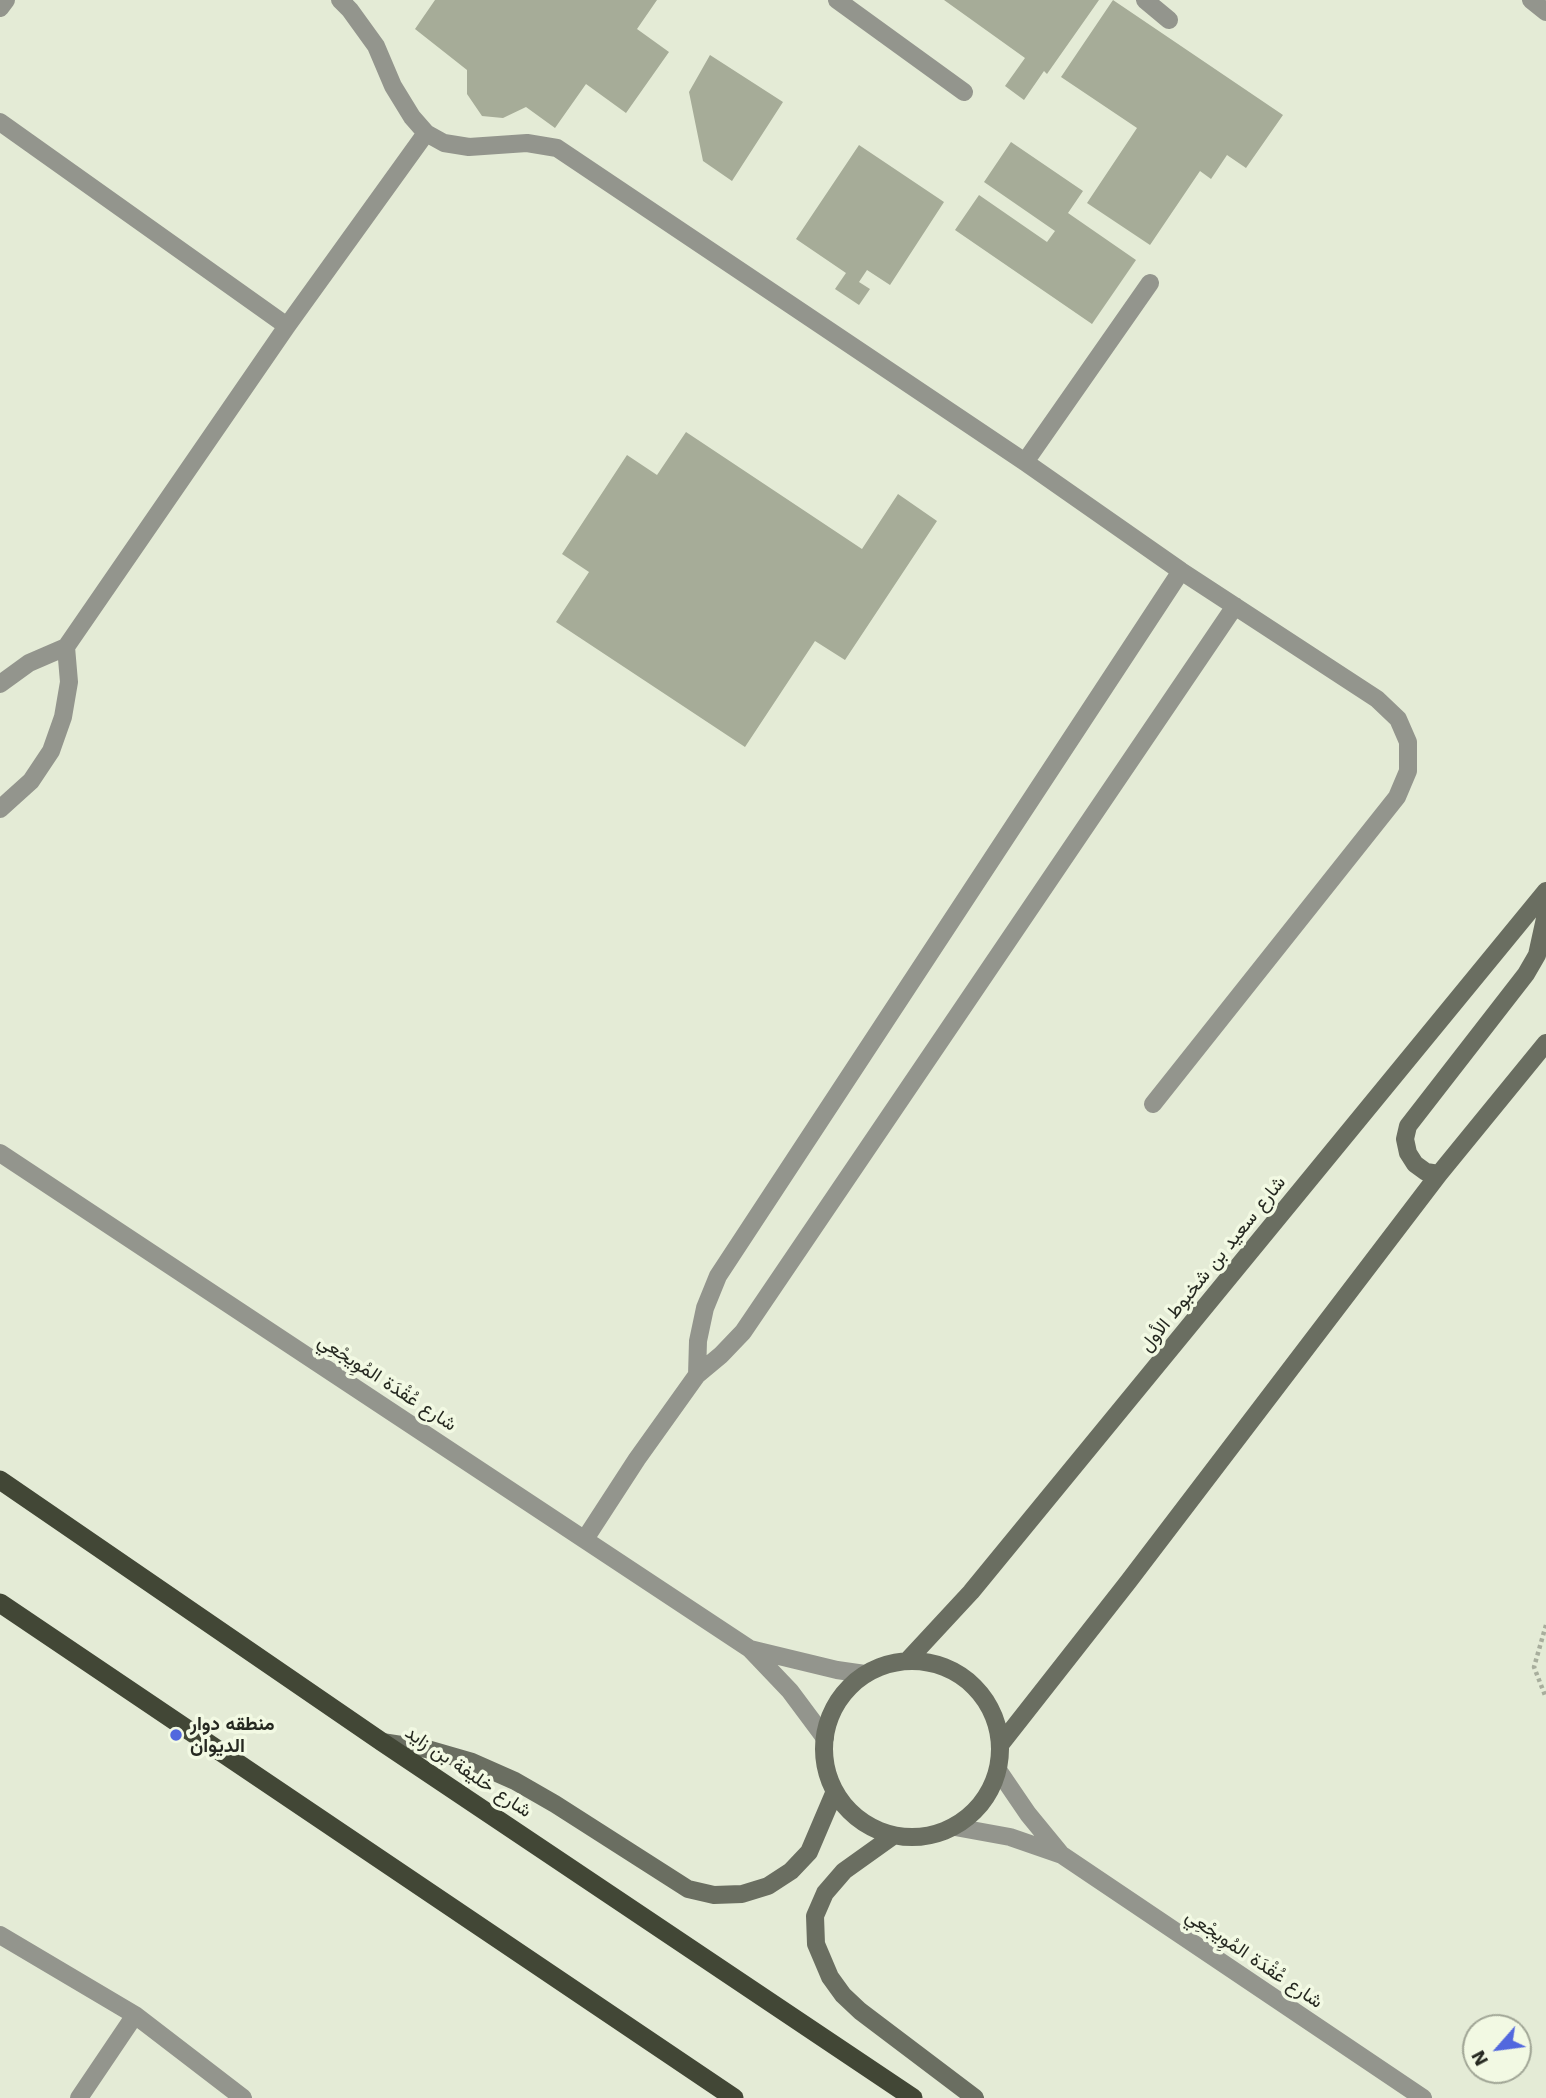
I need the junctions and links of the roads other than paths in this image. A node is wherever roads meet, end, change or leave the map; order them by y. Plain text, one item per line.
1 (6, 0) edge
2 (340, 0) edge
3 (837, 0) edge
4 (1145, 0) edge
5 (1531, 0) edge
6 (0, 8) edge
7 (1546, 12) edge
8 (1169, 20) dead end
9 (964, 92) dead end
10 (0, 122) edge
11 (426, 133) junction
12 (1150, 284) dead end
13 (288, 326) junction
14 (1025, 462) junction
15 (1181, 571) junction
16 (1235, 606) junction
17 (66, 646) junction
18 (0, 684) edge
19 (0, 809) edge
20 (1546, 891) edge
21 (1546, 914) edge
22 (1546, 1043) edge
23 (1153, 1104) dead end
24 (0, 1153) edge
25 (1439, 1174) junction
26 (696, 1375) junction
27 (0, 1479) edge
28 (585, 1539) junction
29 (0, 1603) edge
30 (750, 1649) junction
31 (907, 1661) junction
32 (865, 1674) junction
33 (825, 1738) junction
34 (382, 1742) junction
35 (1000, 1745) junction
36 (998, 1770) junction
37 (835, 1791) junction
38 (955, 1826) junction
39 (893, 1836) junction
40 (1062, 1855) junction
41 (0, 1935) edge
42 (135, 2015) junction
43 (79, 2098) edge
44 (243, 2098) edge
45 (733, 2098) edge
46 (913, 2098) edge
47 (975, 2098) edge
48 (1423, 2098) edge

1 - 6 street
2 - 11 street
3 - 9 street
4 - 8 street
5 - 7 street
10 - 13 street
11 - 13 street
11 - 14 street
12 - 14 street
13 - 17 street
14 - 15 street
15 - 16 street
15 - 26 street
16 - 23 street
16 - 26 street
17 - 18 street
17 - 19 street
20 - 21 main road
20 - 31 main road, شارع سعيد بن شخبوط الأول
21 - 25 main road
22 - 25 main road
24 - 28 street, شارع عُقْدَة المُوِيجْعِي
25 - 35 main road
26 - 28 street
27 - 34 highway, شارع خليفة بن زايد
28 - 30 street, شارع عُقْدَة المُوِيجْعِي
29 - 45 highway
30 - 32 street, شارع عُقْدَة المُوِيجْعِي
30 - 33 street, شارع عُقْدَة المُوِيجْعِي
31 - 32 main road
31 - 35 main road
32 - 33 main road
33 - 37 main road
34 - 37 main road
34 - 46 highway, شارع خليفة بن زايد
35 - 36 main road
36 - 38 main road
36 - 40 street, شارع عُقْدَة المُوِيجْعِي
37 - 39 main road
38 - 39 main road
38 - 40 street, شارع عُقْدَة المُوِيجْعِي
39 - 47 main road
40 - 48 street, شارع عُقْدَة المُوِيجْعِي
41 - 42 street
42 - 43 street
42 - 44 street

